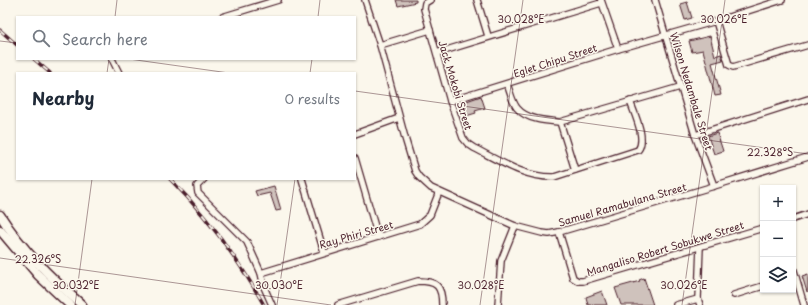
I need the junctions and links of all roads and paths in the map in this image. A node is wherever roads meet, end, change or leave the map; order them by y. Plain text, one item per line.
1 (278, 0) edge
2 (365, 0) edge
3 (430, 0) edge
4 (477, 0) edge
5 (655, 0) edge
6 (782, 0) edge
7 (601, 2) edge
8 (225, 16) edge
9 (716, 21) junction
10 (430, 30) junction
11 (665, 35) junction
12 (488, 36) junction
13 (380, 45) junction
14 (808, 45) edge
15 (618, 49) junction
16 (437, 52) junction
17 (112, 60) edge
18 (118, 72) edge
19 (507, 84) junction
20 (680, 87) junction
21 (808, 99) edge
22 (630, 101) junction
23 (450, 102) junction
24 (399, 118) junction
25 (560, 122) junction
26 (356, 134) edge
27 (695, 135) junction
28 (808, 157) edge
29 (356, 161) edge
30 (575, 170) junction
31 (203, 180) edge
32 (302, 180) edge
33 (714, 186) junction
34 (439, 192) junction
35 (808, 214) edge
36 (0, 215) edge
37 (796, 218) edge
38 (515, 226) junction
39 (760, 229) edge
40 (0, 230) edge
41 (558, 232) junction
42 (378, 238) junction
43 (700, 247) junction
44 (324, 252) junction
45 (261, 273) junction
46 (796, 282) edge
47 (760, 287) edge
48 (734, 295) dead end
49 (698, 298) junction
50 (70, 305) edge
51 (82, 305) edge
52 (272, 305) edge
53 (338, 305) edge
54 (442, 305) edge
55 (498, 305) edge
56 (676, 305) edge
57 (700, 305) edge
58 (804, 305) edge

1 - 8 street
2 - 13 street, Samuel Ramabulana Street
3 - 10 street, Jack Mokobi Street
4 - 12 street
5 - 11 street, Wilson Nedambale Street
6 - 9 street, Eglet Chipu Street
7 - 12 street
7 - 15 street
9 - 11 street, Eglet Chipu Street
9 - 14 street
10 - 13 street
10 - 16 street, Jack Mokobi Street
11 - 15 street, Eglet Chipu Street
11 - 20 street, Wilson Nedambale Street
12 - 16 street
13 - 24 street, Samuel Ramabulana Street
15 - 19 street, Eglet Chipu Street
16 - 23 street, Jack Mokobi Street
17 - 18 street
19 - 23 street, Eglet Chipu Street
19 - 25 street
20 - 22 street
20 - 27 street, Wilson Nedambale Street
21 - 27 street
22 - 25 street
22 - 30 street, Jack Mokobi Street
23 - 30 street, Jack Mokobi Street
24 - 26 street
24 - 34 street, Samuel Ramabulana Street
25 - 30 street
27 - 33 street, Wilson Nedambale Street
28 - 33 street, Samuel Ramabulana Street
29 - 42 street
31 - 45 street
32 - 44 street
33 - 41 street, Samuel Ramabulana Street
34 - 38 street, Samuel Ramabulana Street
34 - 42 street, Ray Phiri Street
35 - 37 street
36 - 51 main road
38 - 41 street, Samuel Ramabulana Street
38 - 55 street
39 - 43 street, Mangaliso Robert Sobukwe Street
40 - 50 main road
41 - 43 street, Mangaliso Robert Sobukwe Street
42 - 44 street, Ray Phiri Street
43 - 49 street
44 - 45 street, Ray Phiri Street
45 - 52 street
46 - 58 street
47 - 48 street
49 - 56 street
49 - 57 street
53 - 54 street

